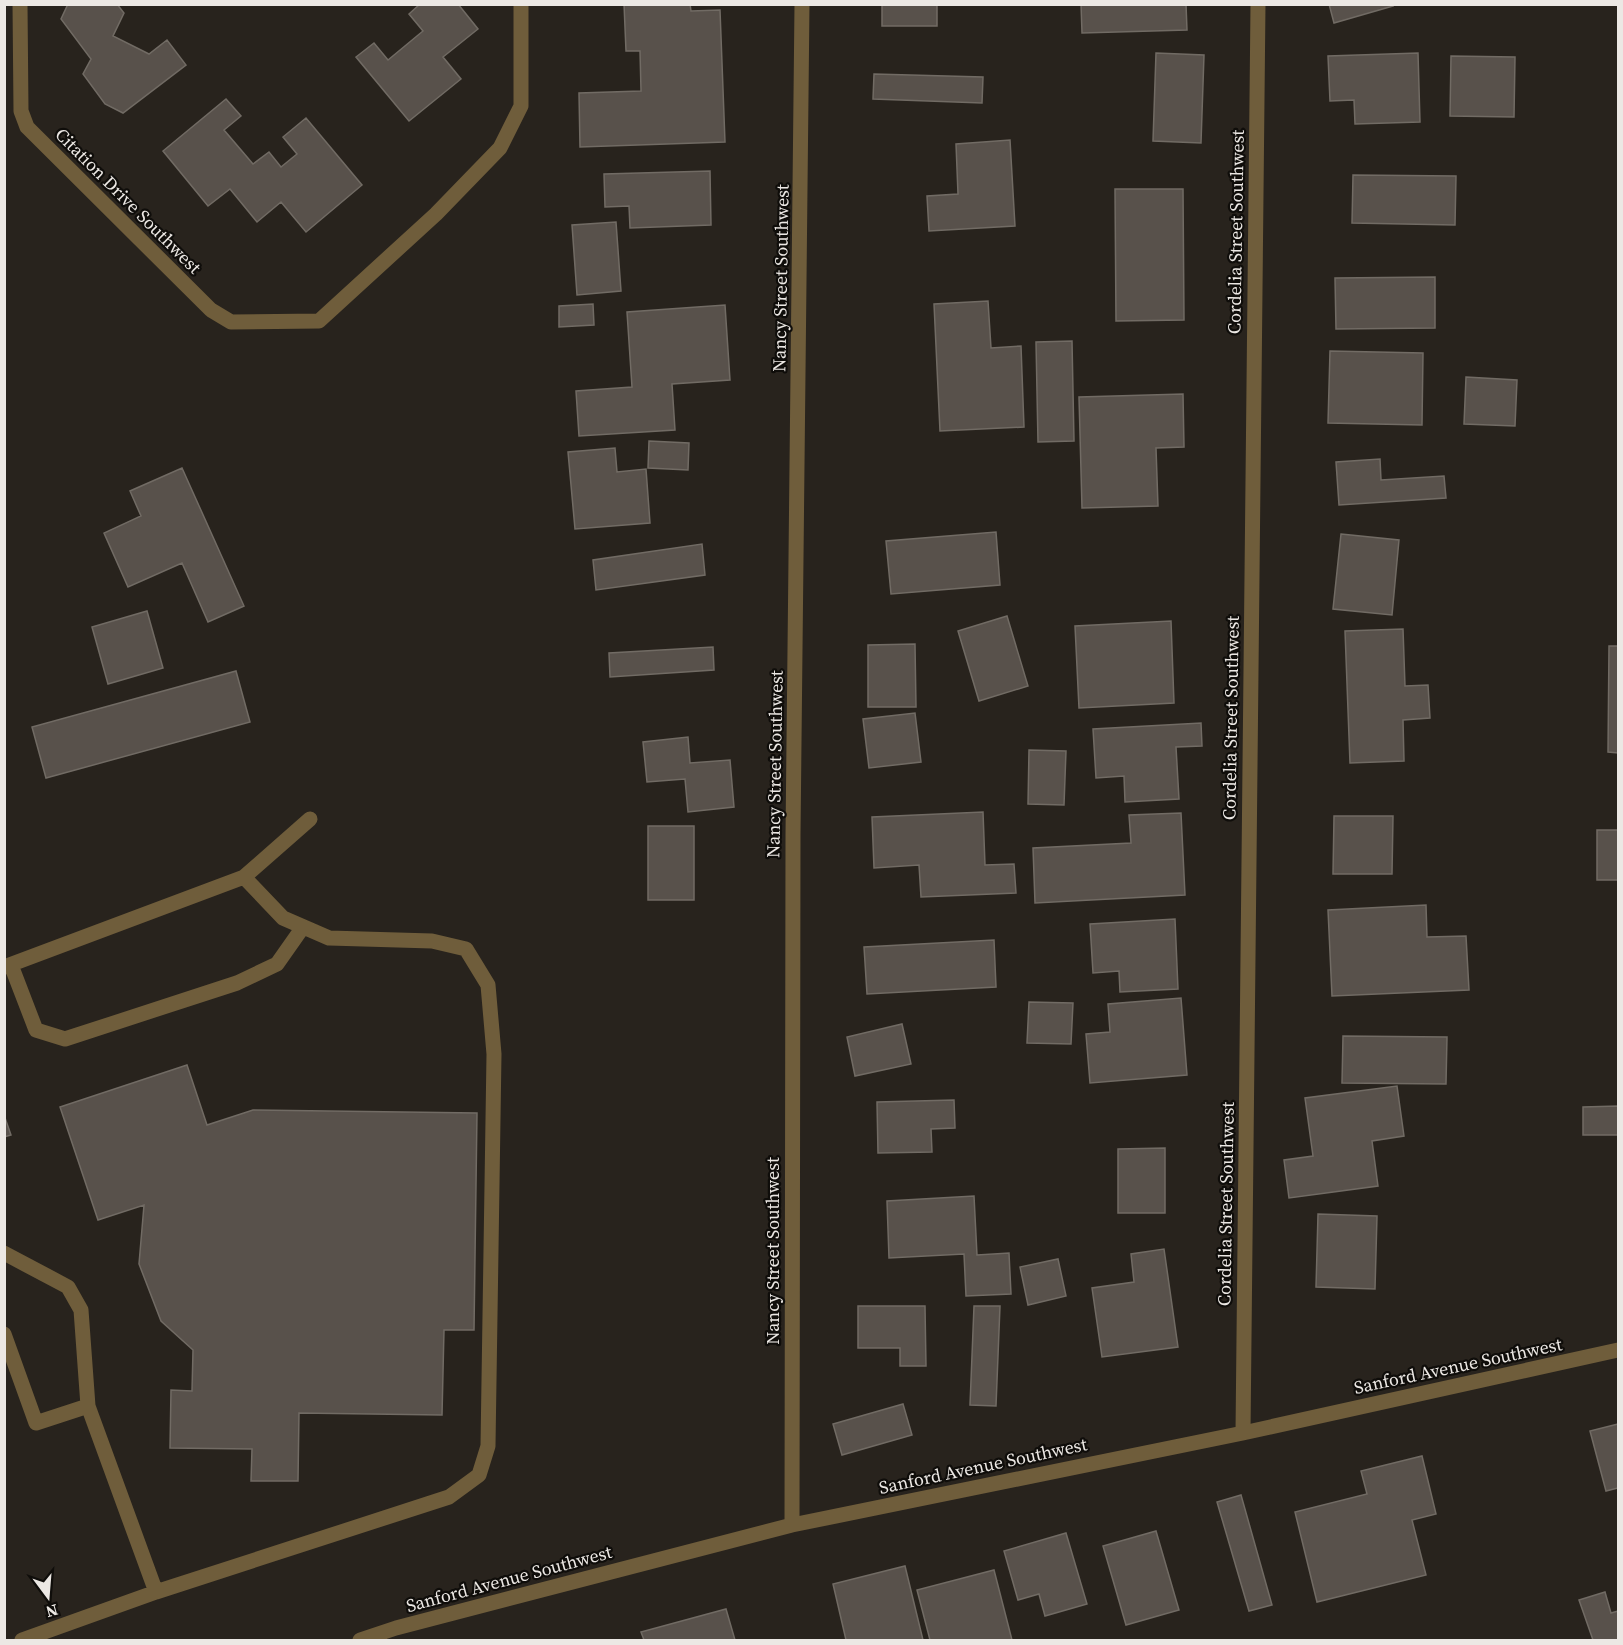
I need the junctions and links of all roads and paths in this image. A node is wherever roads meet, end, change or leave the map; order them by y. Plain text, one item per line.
1 (20, 4) edge
2 (521, 4) edge
3 (802, 4) edge
4 (1258, 4) edge
5 (310, 819) dead end
6 (244, 877) junction
7 (303, 927) junction
8 (8, 966) edge
9 (4, 1253) edge
10 (4, 1334) edge
11 (1618, 1350) edge
12 (88, 1406) junction
13 (1243, 1433) junction
14 (792, 1525) junction
15 (156, 1592) junction
16 (22, 1641) edge
17 (360, 1641) edge

1 - 2 street, Citation Drive Southwest
3 - 14 street, Nancy Street Southwest
4 - 13 street, Cordelia Street Southwest
5 - 6 street
6 - 7 street
6 - 8 street
7 - 8 street
7 - 15 street
9 - 12 street
10 - 12 street
11 - 13 street, Sanford Avenue Southwest
12 - 15 street
13 - 14 street, Sanford Avenue Southwest
14 - 17 street, Sanford Avenue Southwest
15 - 16 street

